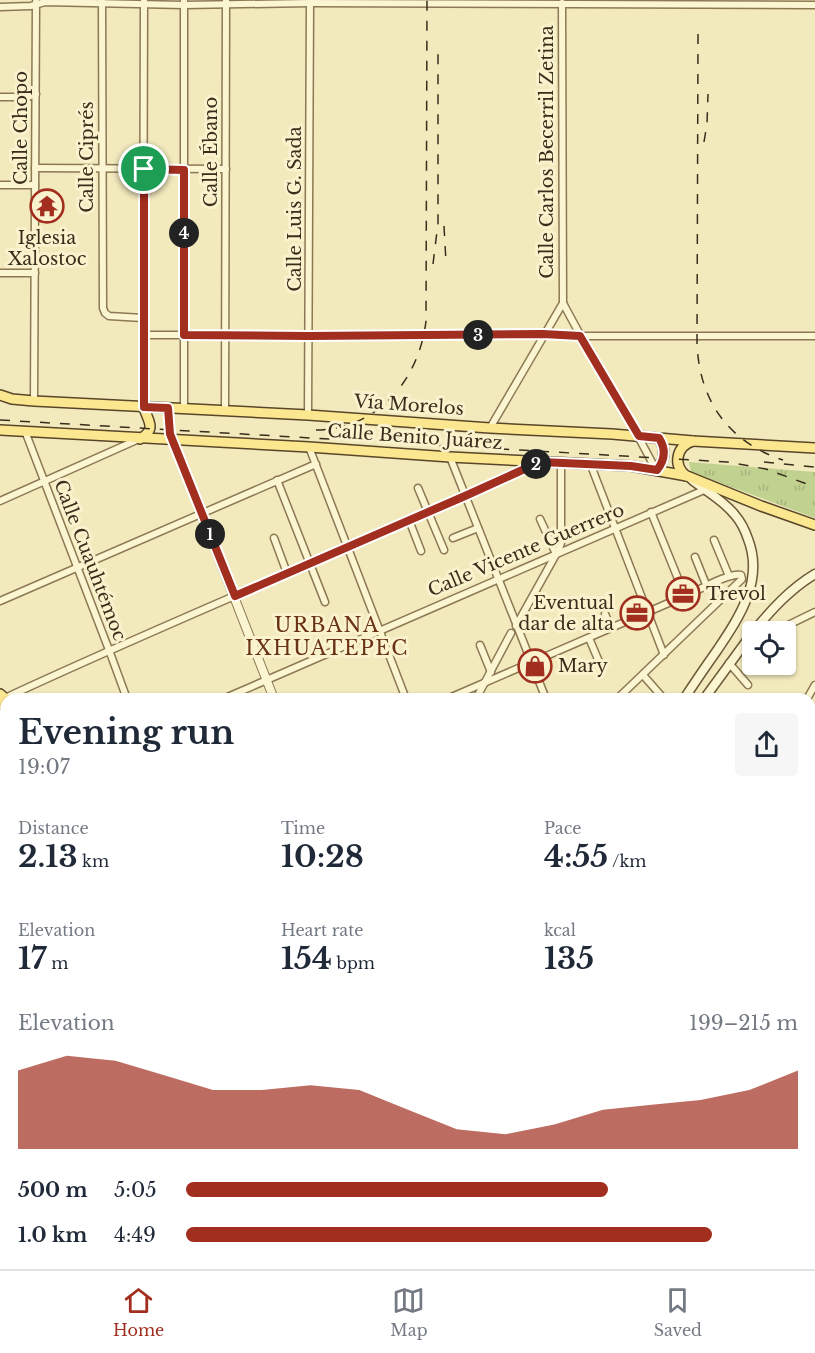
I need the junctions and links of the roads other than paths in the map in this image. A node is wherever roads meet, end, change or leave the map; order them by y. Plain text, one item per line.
1 (102, 1) edge
2 (36, 2) edge
3 (144, 2) edge
4 (184, 2) edge
5 (226, 2) edge
6 (562, 2) edge
7 (697, 2) edge
8 (310, 3) junction
9 (815, 4) edge
10 (0, 7) edge
11 (36, 94) junction
12 (0, 97) edge
13 (35, 168) junction
14 (102, 169) junction
15 (144, 169) junction
16 (226, 169) junction
17 (184, 170) junction
18 (0, 185) edge
19 (35, 185) junction
20 (0, 273) edge
21 (35, 273) junction
22 (562, 303) junction
23 (143, 318) junction
24 (225, 334) junction
25 (543, 334) junction
26 (143, 335) junction
27 (184, 335) junction
28 (309, 336) junction
29 (580, 336) junction
30 (815, 336) edge
31 (0, 396) edge
32 (34, 400) junction
33 (144, 407) junction
34 (168, 408) junction
35 (184, 409) junction
36 (225, 411) junction
37 (308, 415) junction
38 (490, 428) junction
39 (0, 430) edge
40 (25, 431) junction
41 (639, 436) junction
42 (659, 438) junction
43 (140, 439) junction
44 (173, 440) junction
45 (693, 441) junction
46 (309, 447) junction
47 (815, 448) edge
48 (450, 457) junction
49 (540, 462) junction
50 (561, 462) junction
51 (590, 463) junction
52 (316, 464) junction
53 (657, 470) junction
54 (687, 476) junction
55 (277, 480) junction
56 (44, 481) junction
57 (706, 487) junction
58 (418, 488) dead end
59 (465, 496) junction
60 (0, 501) edge
61 (428, 512) junction
62 (651, 512) junction
63 (202, 513) junction
64 (540, 519) dead end
65 (409, 520) junction
66 (815, 525) edge
67 (478, 528) junction
68 (615, 528) junction
69 (274, 538) dead end
70 (453, 538) dead end
71 (714, 540) dead end
72 (348, 547) junction
73 (444, 550) dead end
74 (421, 551) dead end
75 (556, 554) junction
76 (695, 557) dead end
77 (311, 563) junction
78 (78, 567) junction
79 (287, 573) junction
80 (815, 574) edge
81 (729, 576) junction
82 (498, 579) junction
83 (707, 587) junction
84 (235, 596) junction
85 (685, 596) junction
86 (0, 601) edge
87 (325, 602) dead end
88 (647, 611) junction
89 (815, 612) edge
90 (605, 614) dead end
91 (763, 621) edge
92 (796, 621) edge
93 (516, 626) junction
94 (611, 628) junction
95 (379, 630) junction
96 (511, 633) dead end
97 (589, 638) junction
98 (480, 645) dead end
99 (742, 647) edge
100 (109, 650) junction
101 (664, 655) junction
102 (531, 662) junction
103 (729, 663) junction
104 (600, 664) dead end
105 (491, 672) junction
106 (643, 675) junction
107 (267, 680) junction
108 (485, 683) junction
109 (748, 686) dead end
110 (18, 693) edge
111 (125, 693) edge
112 (237, 693) edge
113 (272, 693) edge
114 (404, 693) edge
115 (461, 693) edge
116 (479, 693) edge
117 (544, 693) edge
118 (624, 693) edge
119 (659, 693) edge
120 (688, 693) edge
121 (708, 693) edge

1 - 2 street
1 - 3 street
1 - 14 street, Calle Ciprés
2 - 10 street
2 - 11 street, Calle Chopo
3 - 4 street
3 - 15 street
4 - 5 street
4 - 17 street
5 - 8 street
5 - 16 street, Calle Ébano
6 - 7 street
6 - 8 street
6 - 22 street, Calle Carlos Becerril Zetina
7 - 9 street
8 - 28 street, Calle Luis G. Sada
11 - 12 street
11 - 13 street, Calle Chopo
13 - 14 street
13 - 19 street, Calle Chopo
14 - 15 street
14 - 23 street, Calle Ciprés
15 - 17 street
15 - 23 street
16 - 17 street
16 - 24 street, Calle Ébano
17 - 27 street
18 - 19 street
19 - 21 street, Calle Chopo
20 - 21 street
21 - 32 street, Calle Chopo
22 - 25 street, Calle Carlos Becerril Zetina
22 - 29 street, Calle Carlos Becerril Zetina
23 - 26 street
24 - 27 street
24 - 28 street
24 - 36 street, Calle Ébano
25 - 28 street
25 - 29 street
25 - 38 street, Calle Carlos Becerril Zetina
26 - 27 street
26 - 33 street
27 - 35 street
28 - 37 street, Calle Luis G. Sada
29 - 30 street
29 - 41 street, Calle Carlos Becerril Zetina
31 - 32 main road, Vía Morelos
32 - 33 main road, Vía Morelos
33 - 34 main road, Vía Morelos
33 - 43 main road
34 - 35 main road, Vía Morelos
34 - 44 street
35 - 36 main road, Vía Morelos
36 - 37 main road, Vía Morelos
37 - 38 main road, Vía Morelos
38 - 41 main road, Vía Morelos
39 - 40 main road, Calle Benito Juárez
40 - 43 main road, Calle Benito Juárez
40 - 56 street, Calle Cuauhtémoc
41 - 42 main road, Vía Morelos
41 - 53 street, Calle Carlos Becerril Zetina
42 - 45 main road, Vía Morelos
42 - 53 main road
43 - 44 main road, Calle Benito Juárez
43 - 56 street
44 - 46 main road, Calle Benito Juárez
44 - 63 street
45 - 47 main road, Vía Morelos
45 - 54 main road
46 - 48 main road, Calle Benito Juárez
46 - 52 street
48 - 49 main road, Calle Benito Juárez
48 - 59 street
49 - 50 main road, Calle Benito Juárez
49 - 59 street
50 - 51 main road, Calle Benito Juárez
50 - 75 street
51 - 53 main road, Calle Benito Juárez
51 - 68 street
52 - 55 street
52 - 72 street
53 - 54 main road
54 - 57 main road
55 - 63 street
55 - 77 street
56 - 60 street
56 - 78 street, Calle Cuauhtémoc
57 - 62 street, Calle Vicente Guerrero
57 - 66 main road
57 - 120 main road
58 - 61 street
59 - 61 street
59 - 67 street
61 - 65 street
61 - 73 street
62 - 68 street, Calle Vicente Guerrero
62 - 85 street
63 - 78 street
63 - 84 street
64 - 75 street
65 - 72 street
65 - 74 street
67 - 70 street
67 - 82 street
68 - 75 street, Calle Vicente Guerrero
68 - 88 street
69 - 79 street
71 - 81 street
72 - 77 street
72 - 95 street
75 - 82 street, Calle Vicente Guerrero
75 - 93 street
76 - 83 street
77 - 79 street
77 - 87 street
78 - 86 street
78 - 100 street, Calle Cuauhtémoc
79 - 84 street
80 - 91 main road
81 - 83 street
81 - 101 street
82 - 93 street
82 - 95 street, Calle Vicente Guerrero
83 - 85 street
84 - 100 street
84 - 107 street
85 - 88 street
88 - 94 street
88 - 101 street
89 - 92 street
90 - 94 street
93 - 102 street
94 - 97 street
95 - 107 street, Calle Vicente Guerrero
95 - 114 street
96 - 105 street
97 - 102 street
97 - 104 street
98 - 105 street
99 - 103 main road
100 - 110 street
100 - 111 street, Calle Cuauhtémoc
101 - 106 street
102 - 108 street
102 - 117 street
103 - 109 street
103 - 121 main road
105 - 108 street
106 - 118 street
106 - 119 street
107 - 112 street, Calle Vicente Guerrero
107 - 113 street
108 - 115 street
108 - 116 street

